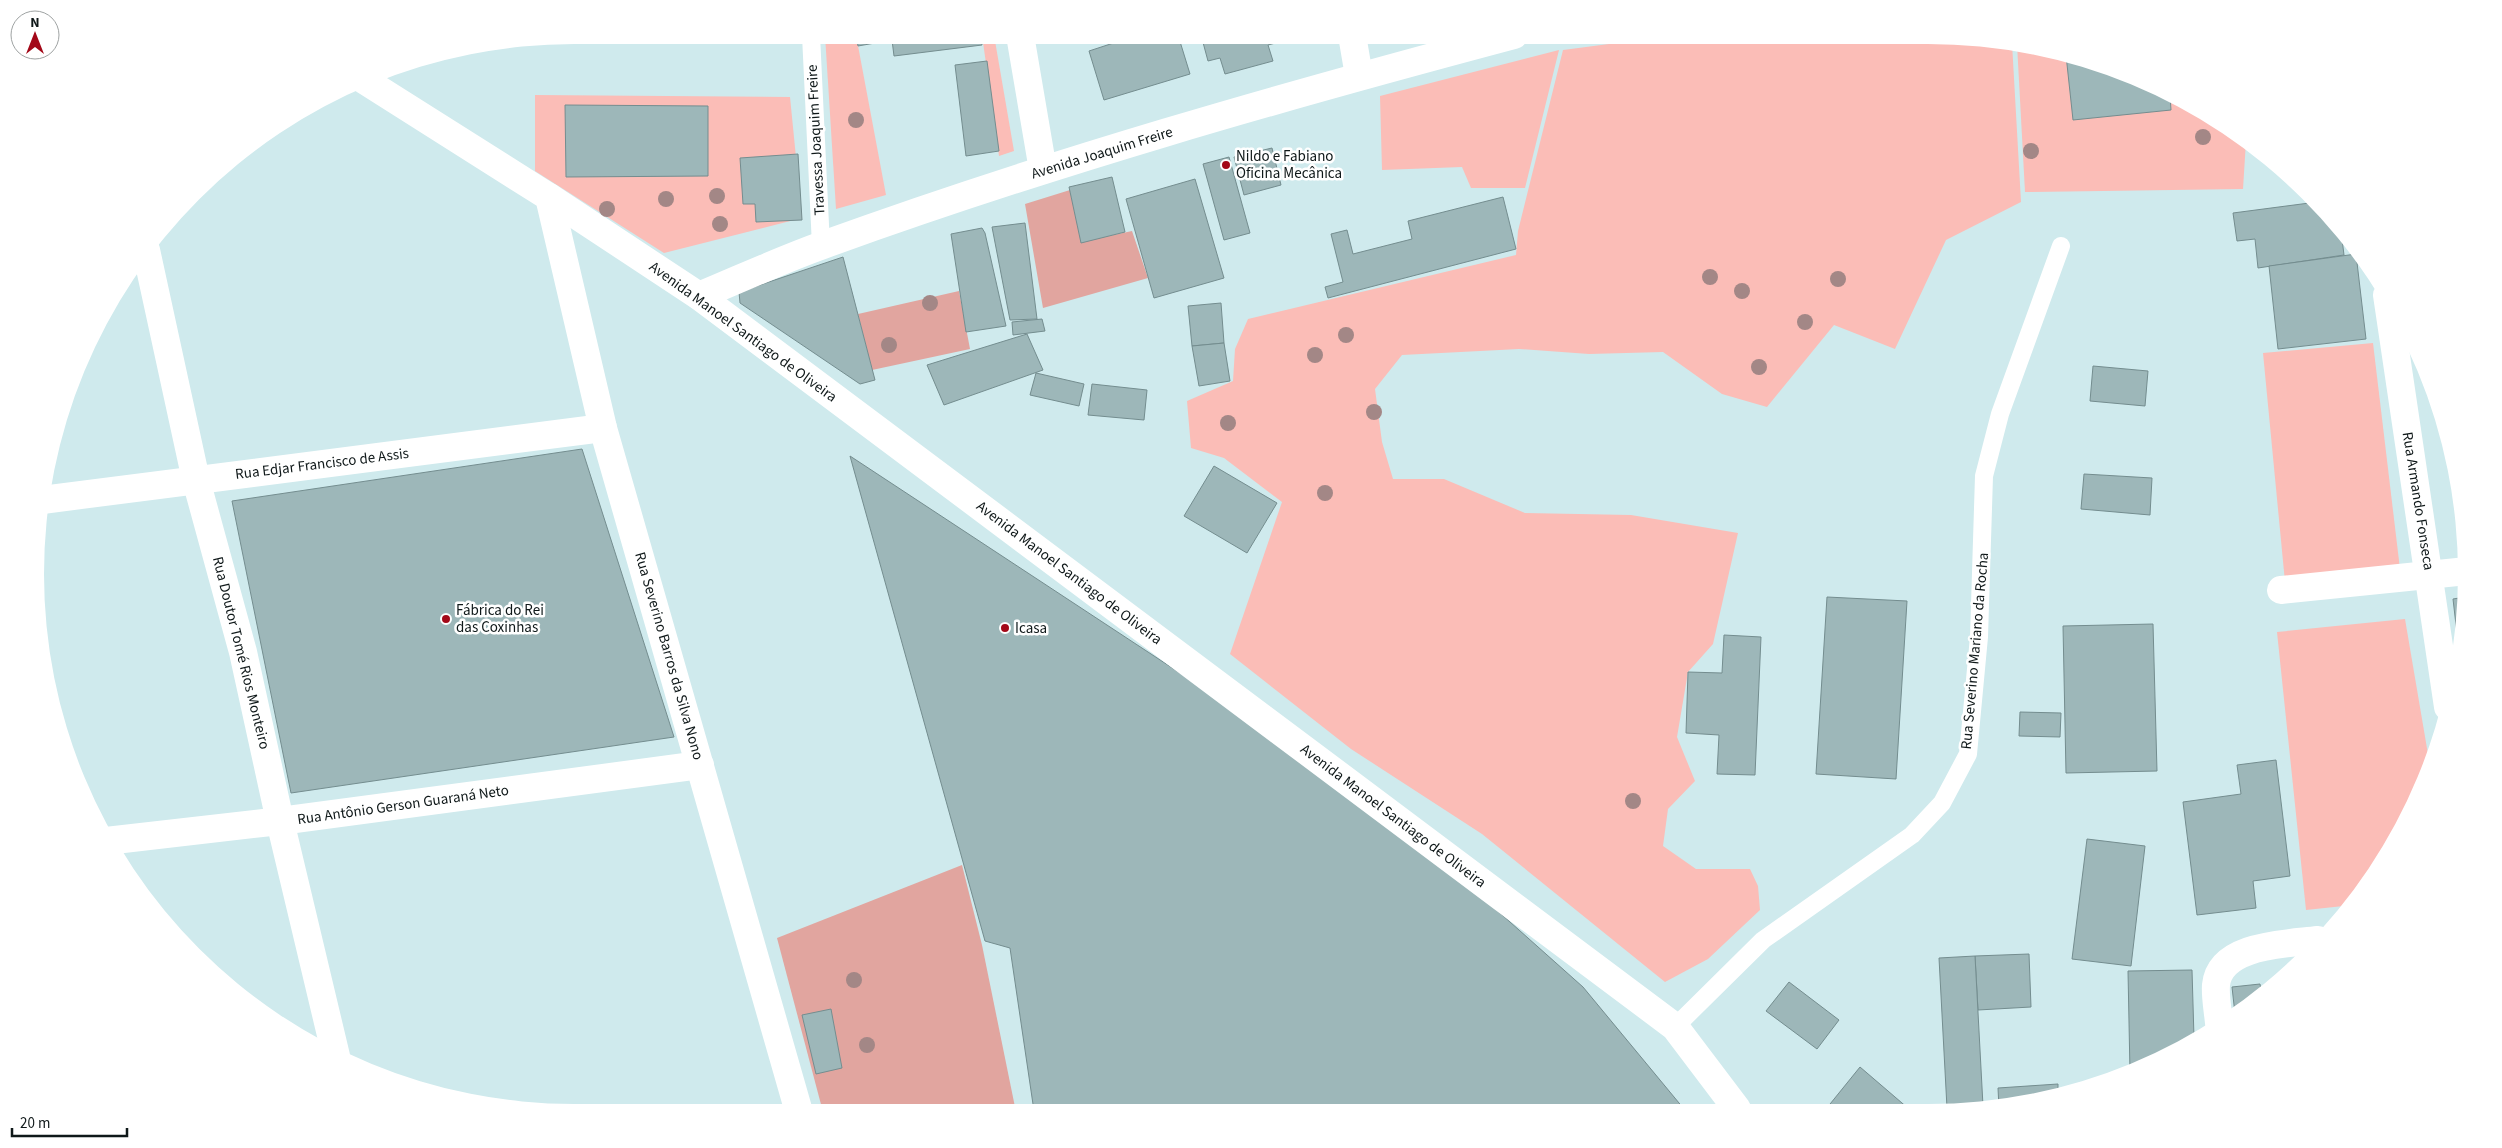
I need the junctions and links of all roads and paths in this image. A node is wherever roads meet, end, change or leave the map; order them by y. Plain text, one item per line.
1 (811, 44) edge
2 (1022, 44) edge
3 (1354, 44) edge
4 (1480, 44) edge
5 (1359, 76) junction
6 (371, 84) edge
7 (1043, 170) junction
8 (549, 197) junction
9 (821, 246) junction
10 (2061, 246) dead end
11 (148, 258) edge
12 (699, 296) junction
13 (2390, 314) edge
14 (603, 428) junction
15 (196, 480) junction
16 (49, 499) edge
17 (2458, 572) edge
18 (2429, 576) junction
19 (2281, 590) dead end
20 (2445, 688) edge
21 (700, 765) junction
22 (280, 822) junction
23 (116, 840) edge
24 (2311, 941) edge
25 (2218, 1018) edge
26 (1675, 1027) junction
27 (334, 1047) edge
28 (792, 1104) edge
29 (1733, 1104) edge

1 - 9 lane, Travessa Joaquim Freire
2 - 7 street
3 - 5 street
4 - 5 street, Avenida Joaquim Freire
5 - 7 street, Avenida Joaquim Freire
6 - 8 street, Avenida Manoel Santiago de Oliveira
7 - 9 street, Avenida Joaquim Freire
8 - 12 street, Avenida Manoel Santiago de Oliveira
8 - 14 street, Rua Severino Barros da Silva Nono
9 - 12 street, Avenida Joaquim Freire
10 - 26 lane, Rua Severino Mariano da Rocha
11 - 15 street, Rua Doutor Tomé Rios Monteiro
12 - 26 street, Avenida Manoel Santiago de Oliveira
13 - 18 street, Rua Armando Fonseca
14 - 15 street, Rua Edjar Francisco de Assis
14 - 21 street, Rua Severino Barros da Silva Nono
15 - 16 street, Rua Edjar Francisco de Assis
15 - 22 street, Rua Doutor Tomé Rios Monteiro
17 - 18 street
18 - 19 street
18 - 20 street, Rua Armando Fonseca
21 - 22 street, Rua Antônio Gerson Guaraná Neto
21 - 28 street, Rua Severino Barros da Silva Nono
22 - 23 street, Rua Antônio Gerson Guaraná Neto
22 - 27 street, Rua Doutor Tomé Rios Monteiro
24 - 25 street
26 - 29 street, Avenida Manoel Santiago de Oliveira

